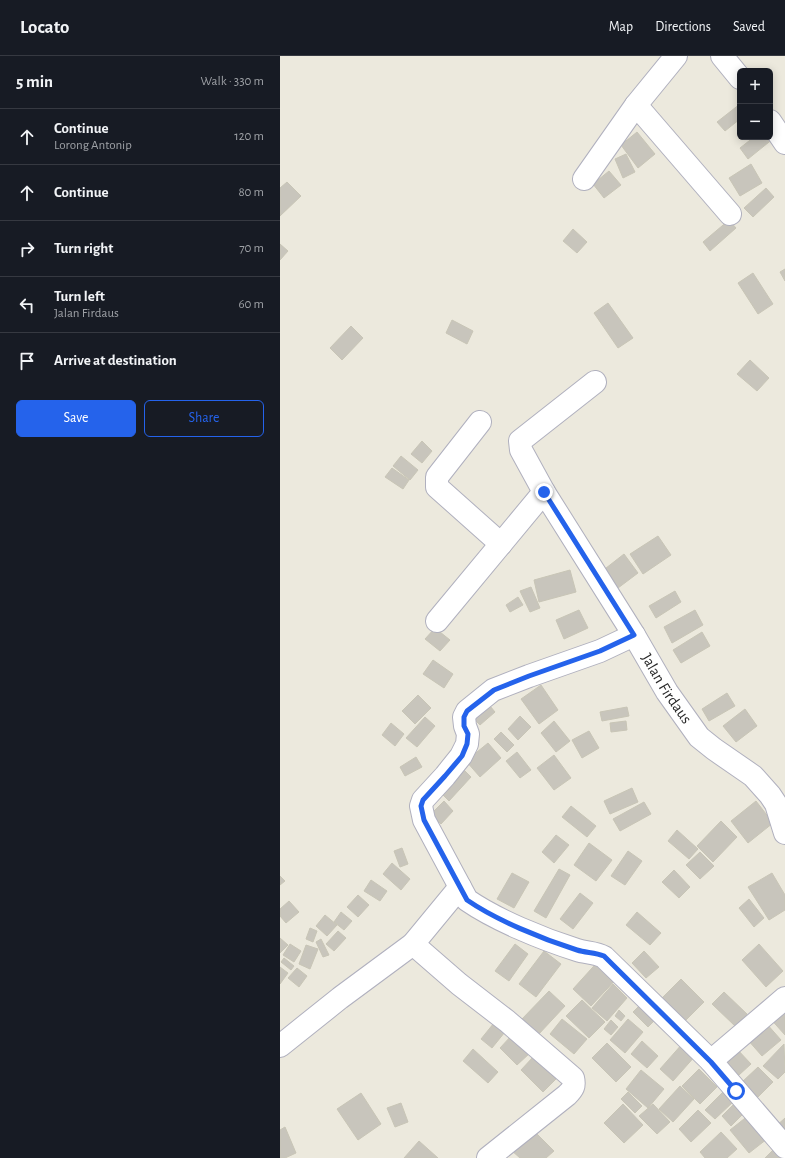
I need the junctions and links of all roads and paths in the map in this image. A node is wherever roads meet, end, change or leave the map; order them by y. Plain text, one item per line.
1 (676, 56) edge
2 (722, 56) edge
3 (737, 74) edge
4 (636, 104) junction
5 (773, 125) edge
6 (785, 143) edge
7 (584, 179) dead end
8 (730, 214) dead end
9 (595, 382) dead end
10 (480, 422) dead end
11 (544, 492) junction
12 (501, 544) junction
13 (436, 621) dead end
14 (634, 635) junction
15 (785, 833) edge
16 (460, 888) junction
17 (413, 944) junction
18 (785, 998) edge
19 (280, 1046) edge
20 (711, 1062) junction
21 (785, 1147) edge
22 (488, 1158) edge

1 - 4 street
2 - 3 street
4 - 7 street
4 - 8 street
5 - 6 street
9 - 11 street, Jalan Firdaus
10 - 12 street
11 - 12 street
11 - 14 street, Jalan Firdaus
12 - 13 street
14 - 15 street, Jalan Firdaus
14 - 16 street
16 - 17 street
16 - 20 street
17 - 19 street
17 - 22 street
18 - 20 street
20 - 21 street

